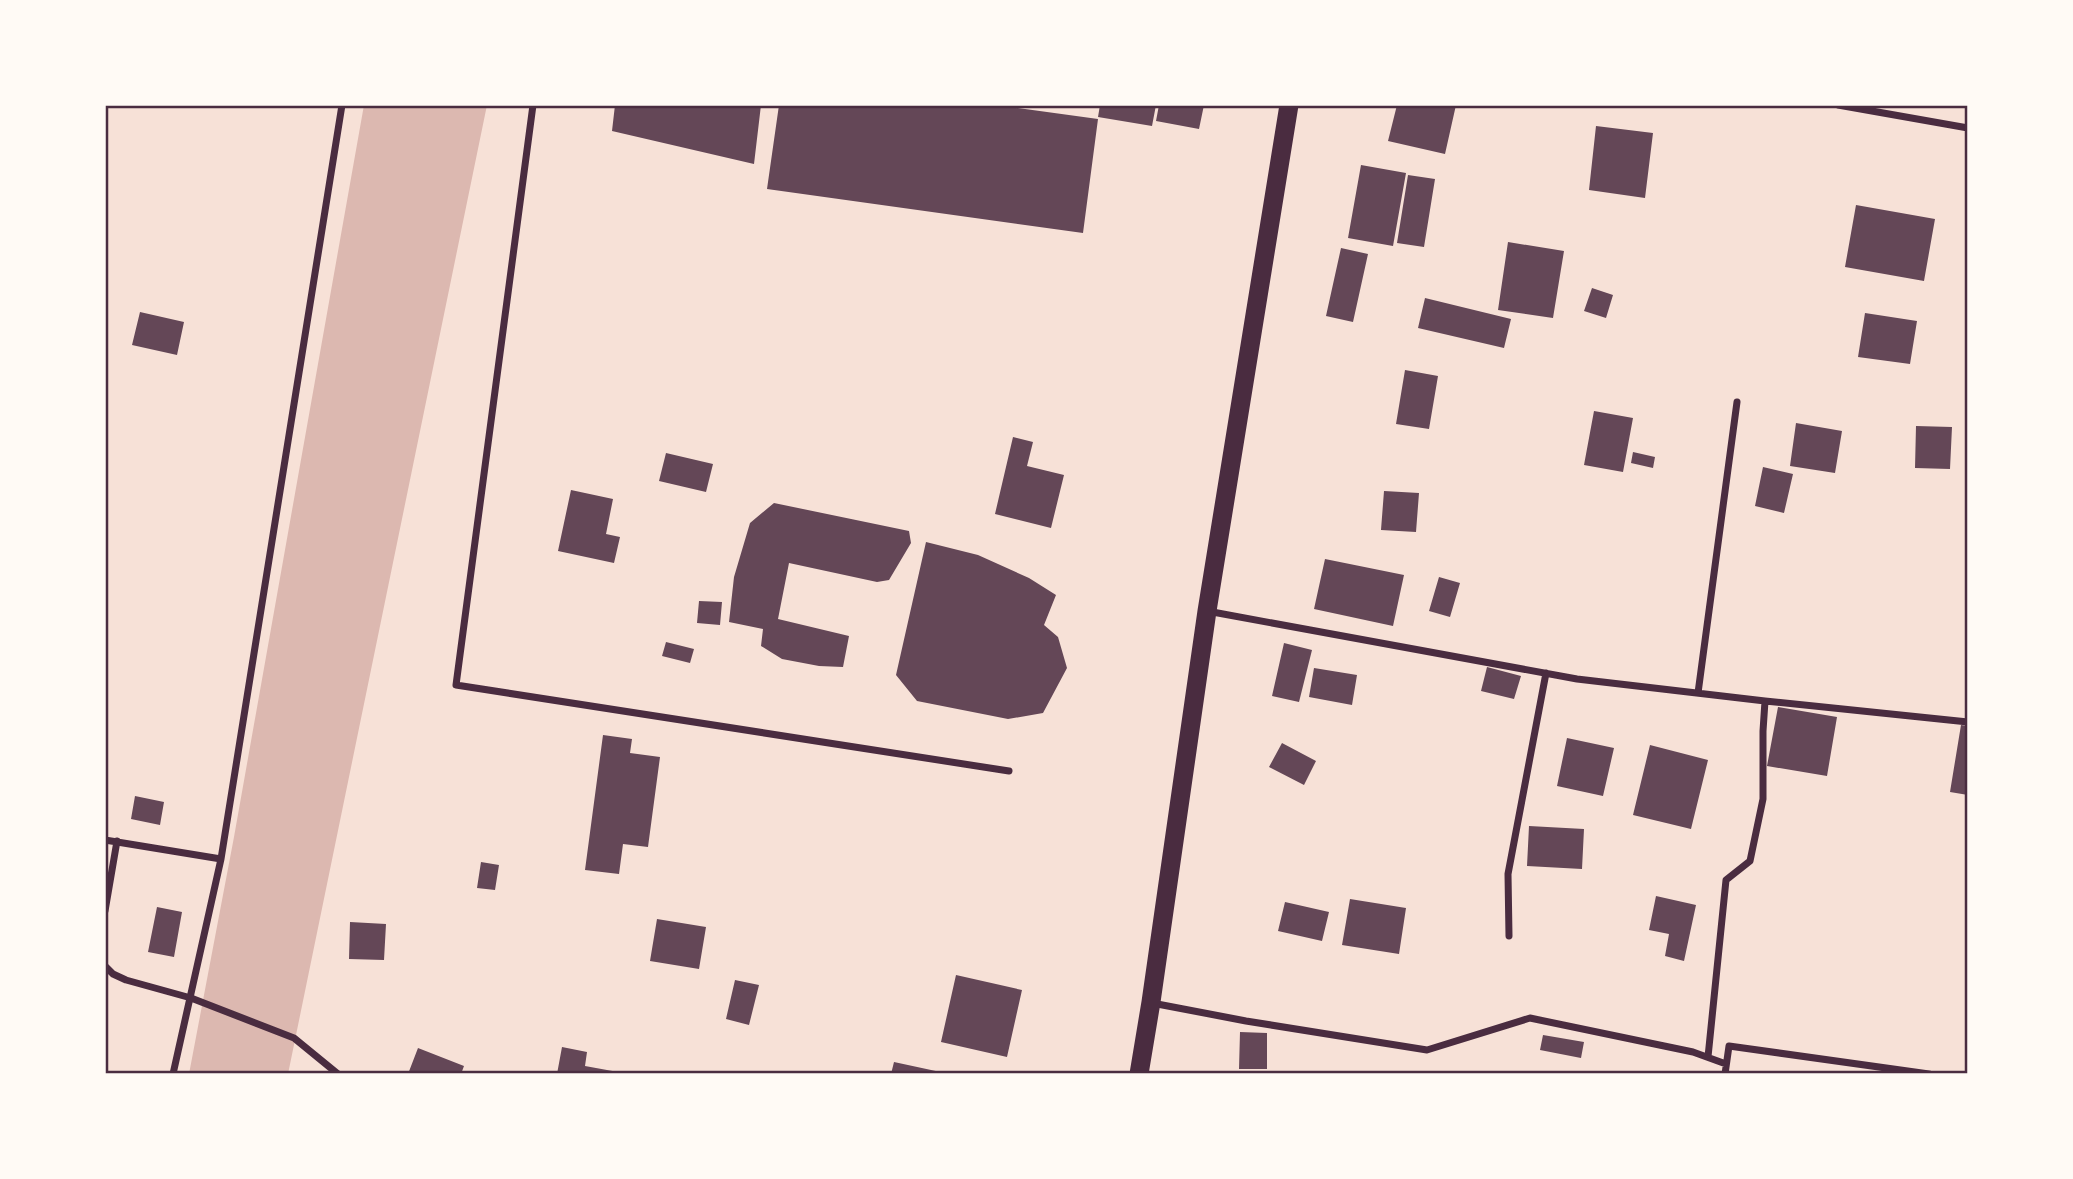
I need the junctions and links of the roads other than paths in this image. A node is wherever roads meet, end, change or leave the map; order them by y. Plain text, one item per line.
1 (342, 105) edge
2 (533, 105) edge
3 (1289, 105) edge
4 (1838, 105) edge
5 (1968, 128) edge
6 (1737, 402) dead end
7 (1207, 611) junction
8 (1546, 673) junction
9 (1698, 693) junction
10 (1765, 701) junction
11 (1968, 722) edge
12 (1009, 771) dead end
13 (105, 839) edge
14 (117, 841) junction
15 (221, 859) junction
16 (105, 911) edge
17 (1509, 936) dead end
18 (105, 966) edge
19 (195, 999) junction
20 (1151, 1002) junction
21 (1707, 1057) junction
22 (1726, 1064) junction
23 (173, 1074) edge
24 (338, 1074) edge
25 (1139, 1074) edge
26 (1725, 1074) edge
27 (1929, 1074) edge

1 - 15 street
2 - 12 street
3 - 7 highway
4 - 5 street
6 - 9 street
7 - 8 street
7 - 20 highway
8 - 9 street
8 - 17 street
9 - 10 street
10 - 11 street
10 - 21 street
13 - 14 street
14 - 15 street
14 - 16 street
15 - 19 street
18 - 19 street
19 - 23 street
19 - 24 street
20 - 21 street
20 - 25 highway
21 - 22 street
22 - 26 street
22 - 27 street

